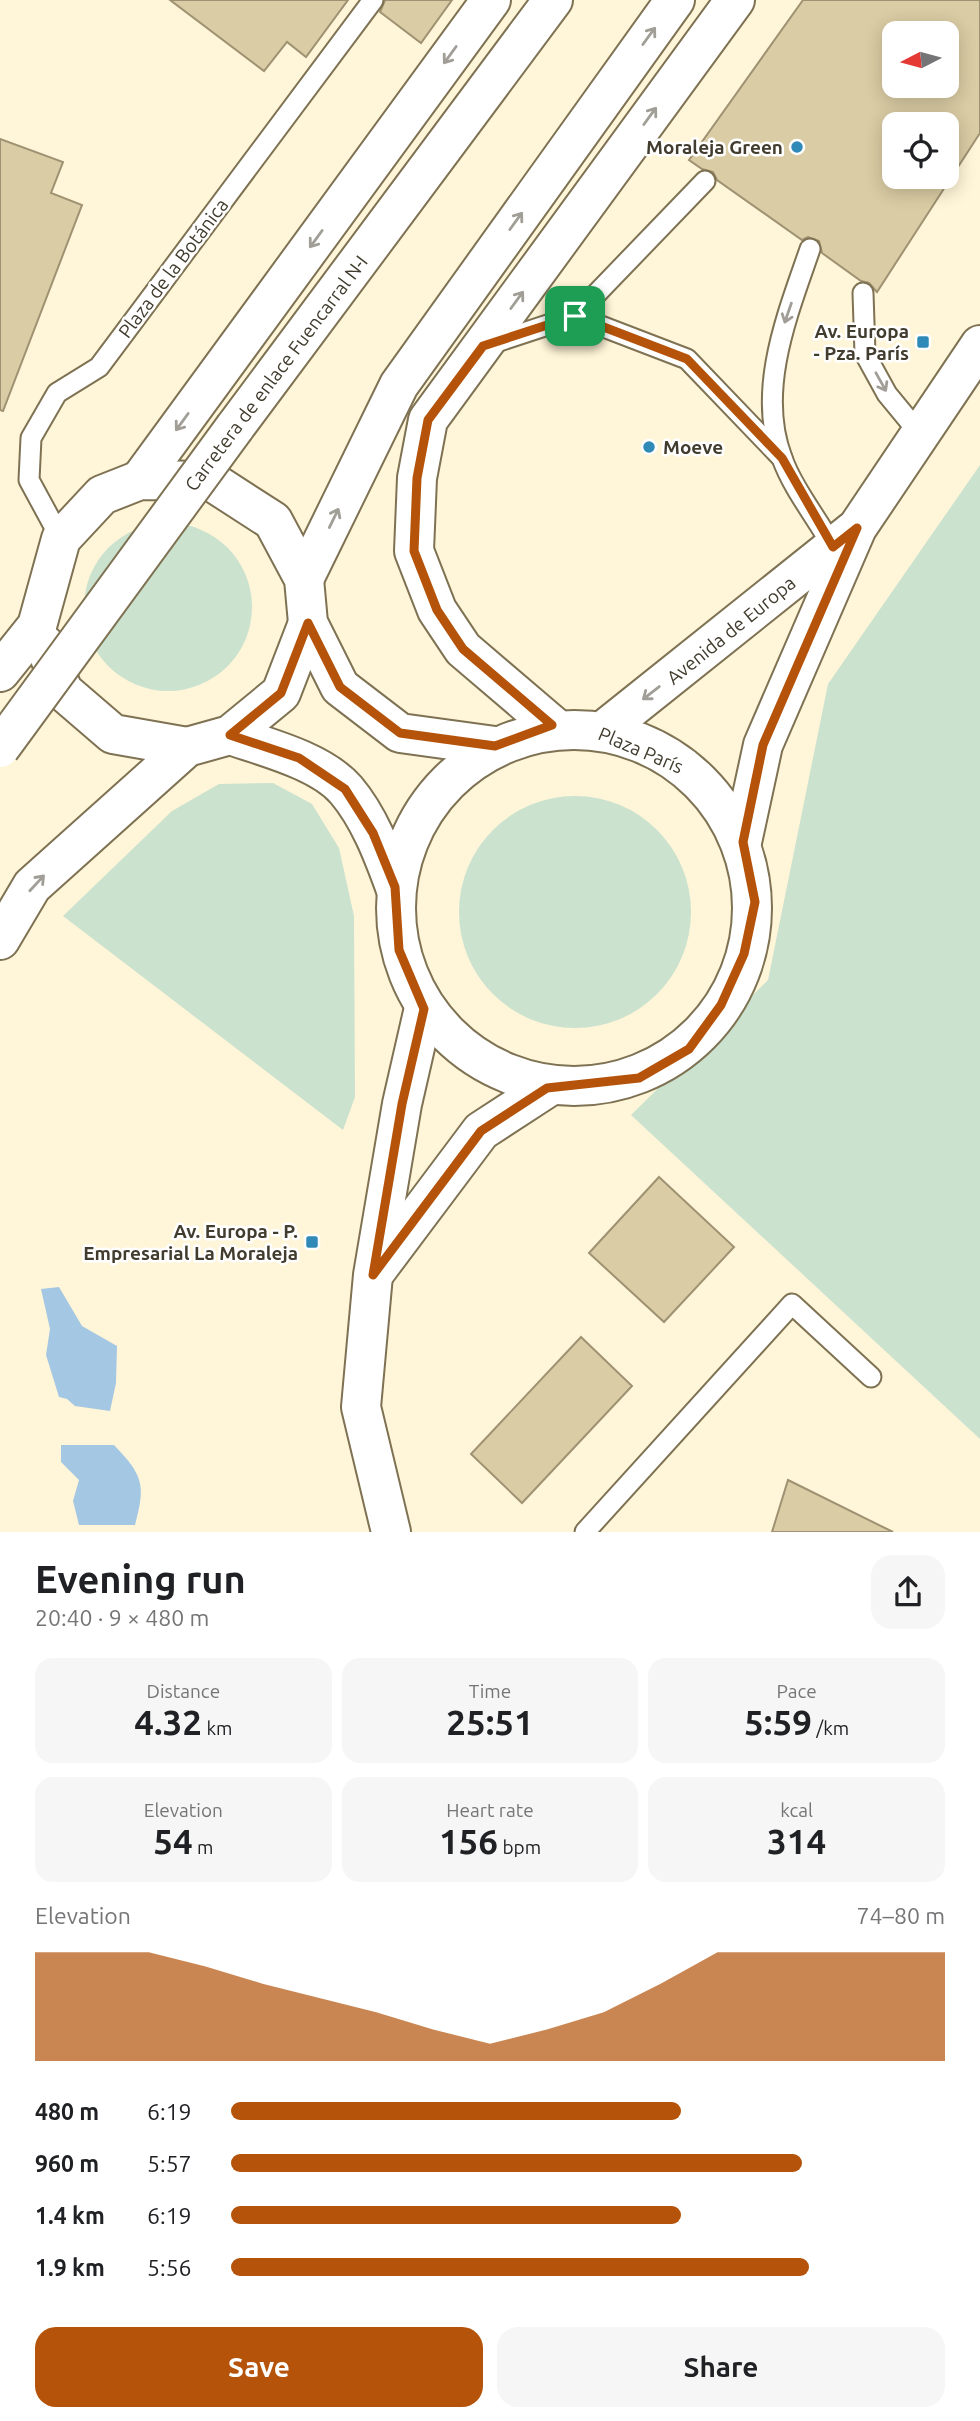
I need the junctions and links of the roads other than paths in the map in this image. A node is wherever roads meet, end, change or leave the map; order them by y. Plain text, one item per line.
1 (373, 0) edge
2 (491, 0) edge
3 (553, 0) edge
4 (675, 0) edge
5 (735, 0) edge
6 (705, 181) dead end
7 (810, 249) dead end
8 (863, 293) dead end
9 (575, 316) junction
10 (980, 345) edge
11 (483, 346) junction
12 (920, 434) junction
13 (782, 458) junction
14 (140, 480) junction
15 (845, 537) junction
16 (61, 539) junction
17 (304, 579) junction
18 (308, 623) junction
19 (37, 625) junction
20 (0, 672) edge
21 (552, 725) junction
22 (604, 730) junction
23 (230, 735) junction
24 (495, 746) junction
25 (187, 747) junction
26 (0, 748) edge
27 (743, 842) junction
28 (395, 887) junction
29 (0, 940) edge
30 (424, 1009) junction
31 (547, 1088) junction
32 (373, 1275) junction
33 (871, 1377) dead end
34 (391, 1532) edge
35 (585, 1532) edge

1 - 16 lane, Plaza de la Botánica
2 -> 14 street
3 - 26 street, Carretera de enlace Fuencarral N-I, bridge
17 -> 4 street
11 -> 5 street
6 - 9 lane
7 -> 13 lane
8 -> 12 lane
9 - 11 lane
9 - 13 lane
10 - 12 street, Avenida de Europa
11 - 21 street
12 - 15 street, Avenida de Europa
13 - 15 lane
14 - 16 street
14 - 17 street
15 -> 22 street, Avenida de Europa
15 - 27 street, Avenida de Europa
16 - 19 street
17 - 18 street
18 - 23 street
18 - 24 street
19 - 20 street
19 - 25 street
21 - 22 street, Plaza París
21 - 24 street, Plaza París
22 - 27 street, Plaza París
23 - 25 street
23 - 28 street
24 - 28 street, Plaza París
29 -> 25 street
27 - 31 street, Plaza París
28 - 30 street, Plaza París
30 - 31 street, Plaza París
30 - 32 street
31 - 32 street
32 - 34 street
33 - 35 lane

